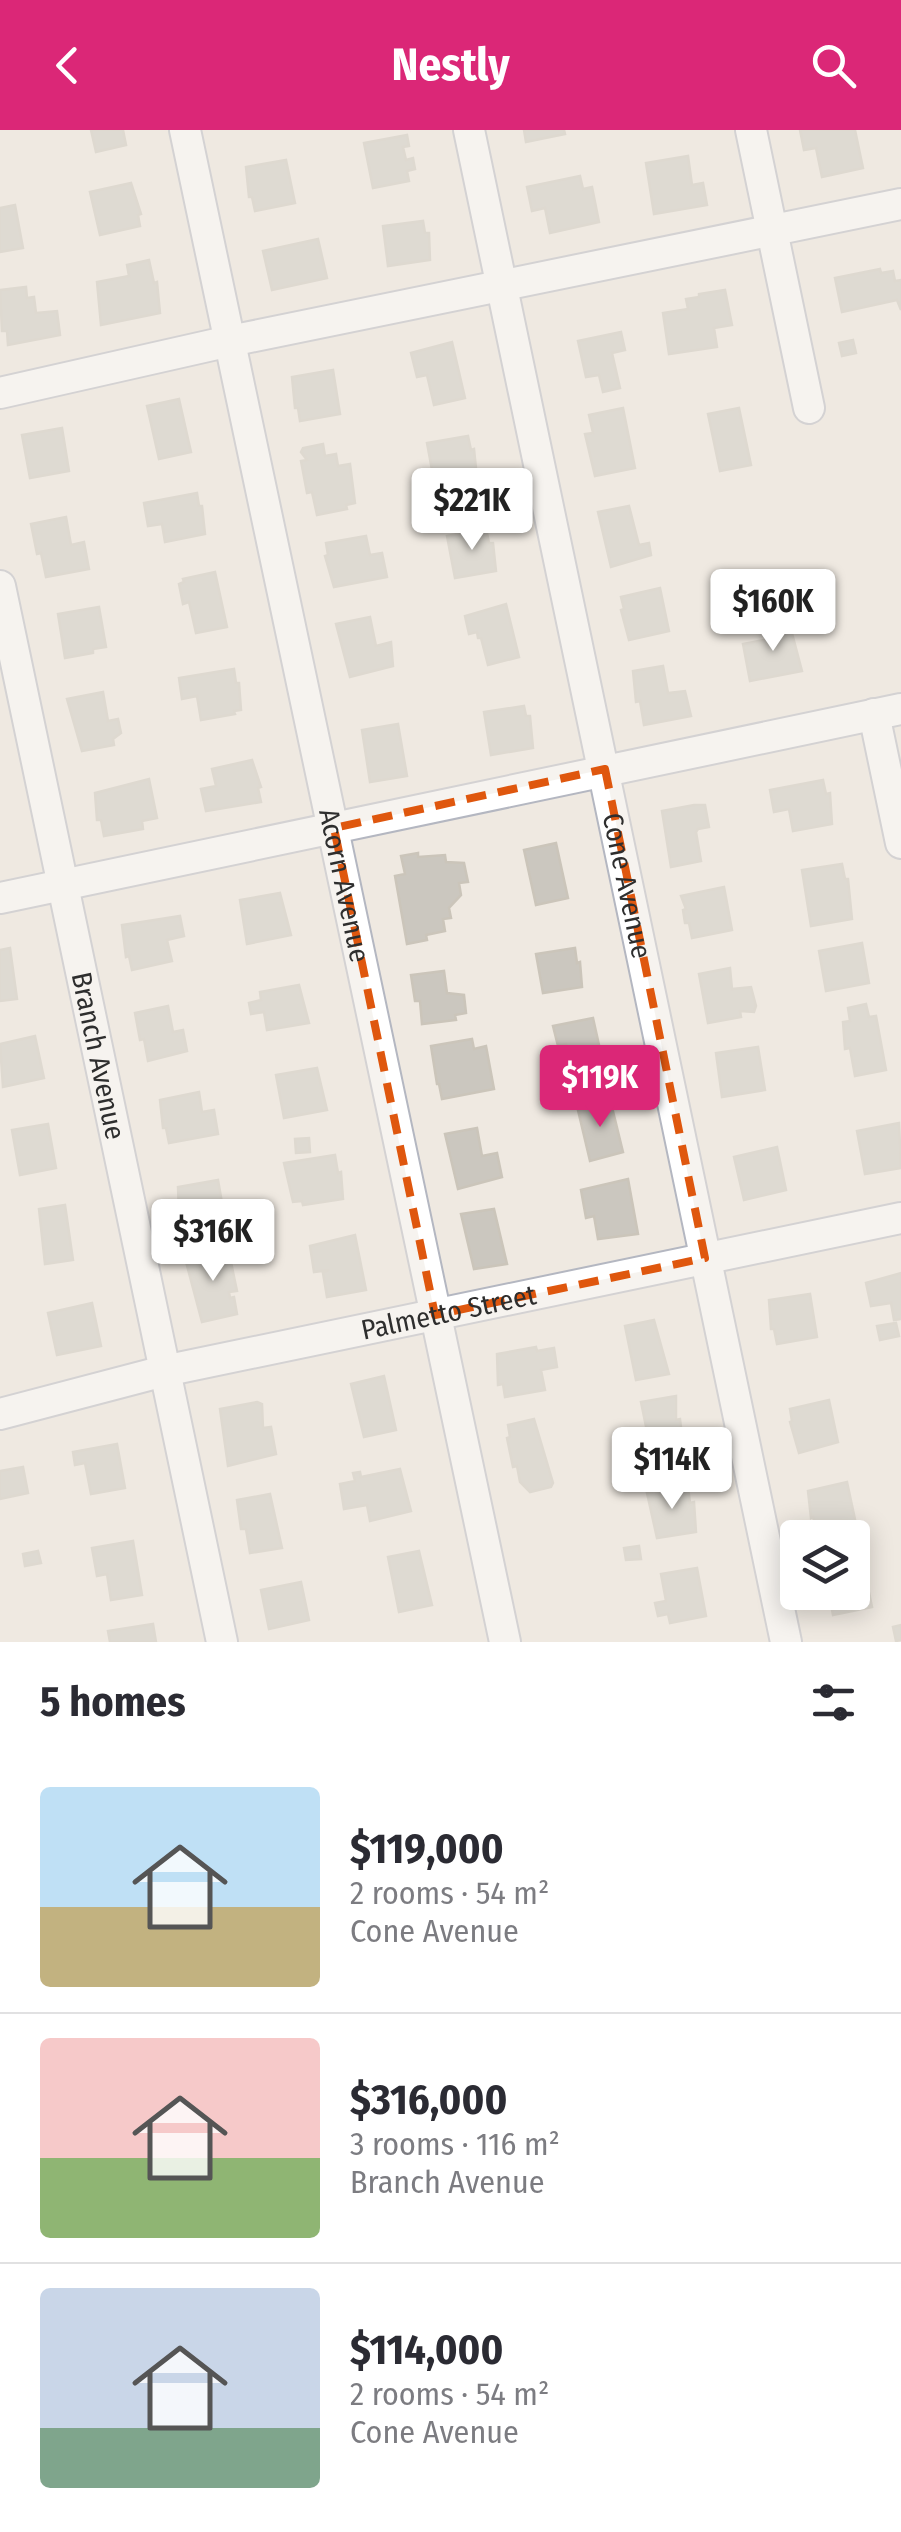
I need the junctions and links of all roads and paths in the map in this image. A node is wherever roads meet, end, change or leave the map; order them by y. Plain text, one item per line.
1 (185, 130) edge
2 (468, 130) edge
3 (751, 130) edge
4 (901, 204) edge
5 (773, 231) junction
6 (500, 287) junction
7 (230, 341) junction
8 (0, 392) edge
9 (809, 408) dead end
10 (0, 586) edge
11 (888, 711) edge
12 (604, 769) junction
13 (334, 828) junction
14 (901, 843) edge
15 (61, 886) junction
16 (0, 898) edge
17 (901, 1218) edge
18 (705, 1258) junction
19 (435, 1315) junction
20 (164, 1371) junction
21 (0, 1414) edge
22 (222, 1642) edge
23 (505, 1642) edge
24 (786, 1642) edge

1 - 7 street, Acorn Avenue
2 - 6 street, Cone Avenue
3 - 5 street
4 - 5 street
5 - 6 street
5 - 9 street
6 - 7 street
6 - 12 street, Cone Avenue
7 - 8 street
7 - 13 street, Acorn Avenue
10 - 15 street, Branch Avenue
11 - 12 street
11 - 14 street
12 - 13 street
12 - 18 street, Cone Avenue
13 - 15 street
13 - 19 street, Acorn Avenue
15 - 16 street
15 - 20 street, Branch Avenue
17 - 18 street, Palmetto Street
18 - 19 street, Palmetto Street
18 - 24 street, Cone Avenue
19 - 20 street, Palmetto Street
19 - 23 street, Acorn Avenue
20 - 21 street, Palmetto Street
20 - 22 street, Branch Avenue

